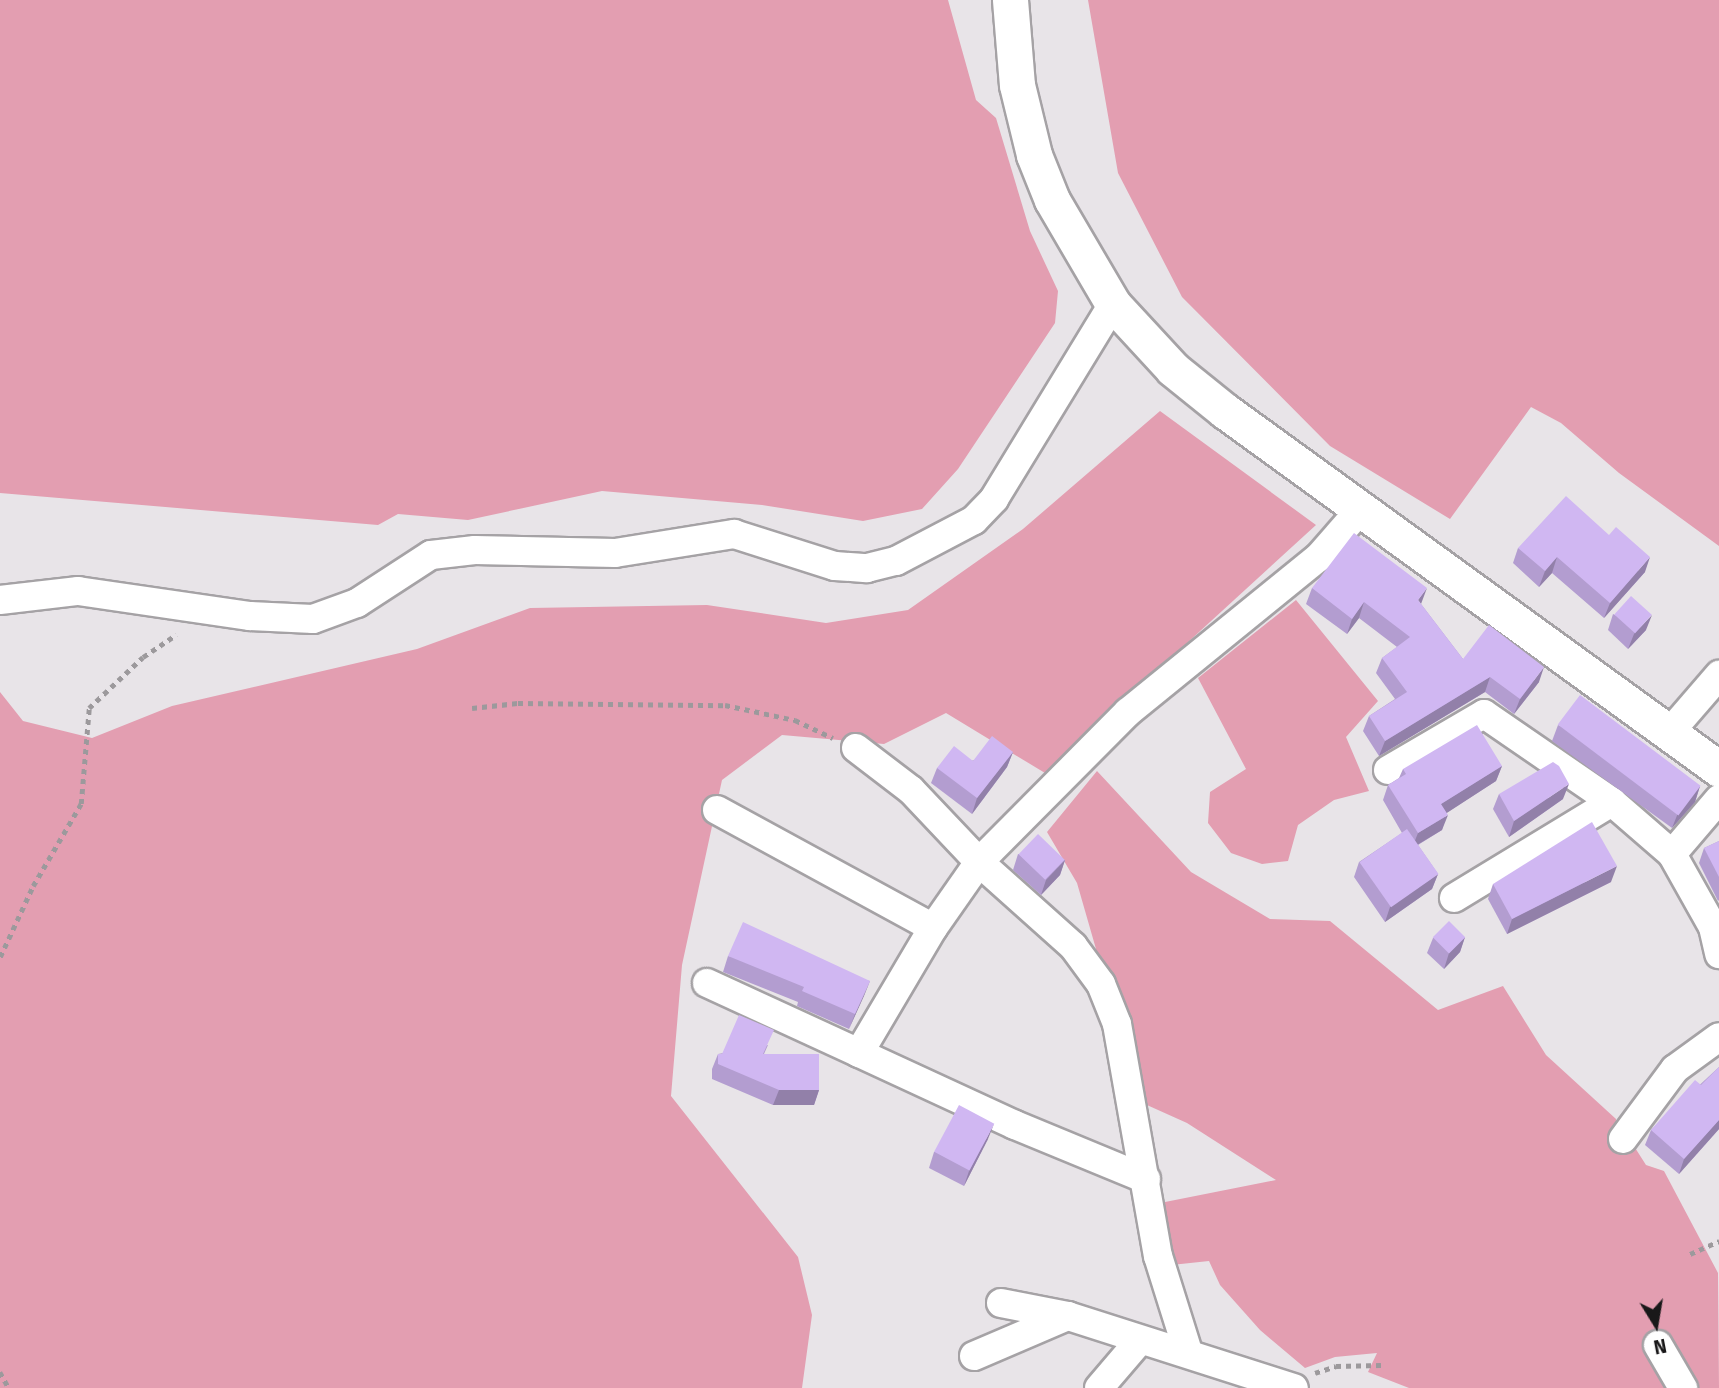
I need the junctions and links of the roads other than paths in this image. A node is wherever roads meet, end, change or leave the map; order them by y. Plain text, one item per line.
1 (1010, 0) edge
2 (1113, 304) junction
3 (1360, 510) junction
4 (0, 600) edge
5 (1719, 675) edge
6 (1669, 733) junction
7 (856, 748) road end
8 (1719, 769) edge
9 (1388, 770) dead end
10 (1719, 799) edge
11 (1612, 802) junction
12 (717, 810) dead end
13 (1672, 854) junction
14 (979, 862) junction
15 (1454, 898) dead end
16 (933, 928) junction
17 (1719, 954) edge
18 (707, 983) dead end
19 (1719, 1037) edge
20 (859, 1053) junction
21 (1623, 1139) dead end
22 (1146, 1179) junction
23 (1000, 1303) dead end
24 (1068, 1317) junction
25 (1140, 1340) junction
26 (1658, 1345) dead end
27 (1188, 1352) junction
28 (974, 1356) dead end
29 (1290, 1386) edge
30 (1099, 1388) edge
31 (1683, 1388) edge

1 - 2 street
2 - 3 street
2 - 4 street
3 - 6 street
3 - 14 street
5 - 6 street
6 - 8 street
7 - 14 street
9 - 11 street
10 - 13 street
11 - 13 street
11 - 15 street
12 - 16 street
13 - 17 street
14 - 16 street
14 - 22 street
16 - 20 street
18 - 20 street
19 - 21 street
20 - 22 street
22 - 27 street
23 - 24 street
24 - 25 street
24 - 28 street
25 - 27 street
25 - 30 street
26 - 31 street
27 - 29 street

